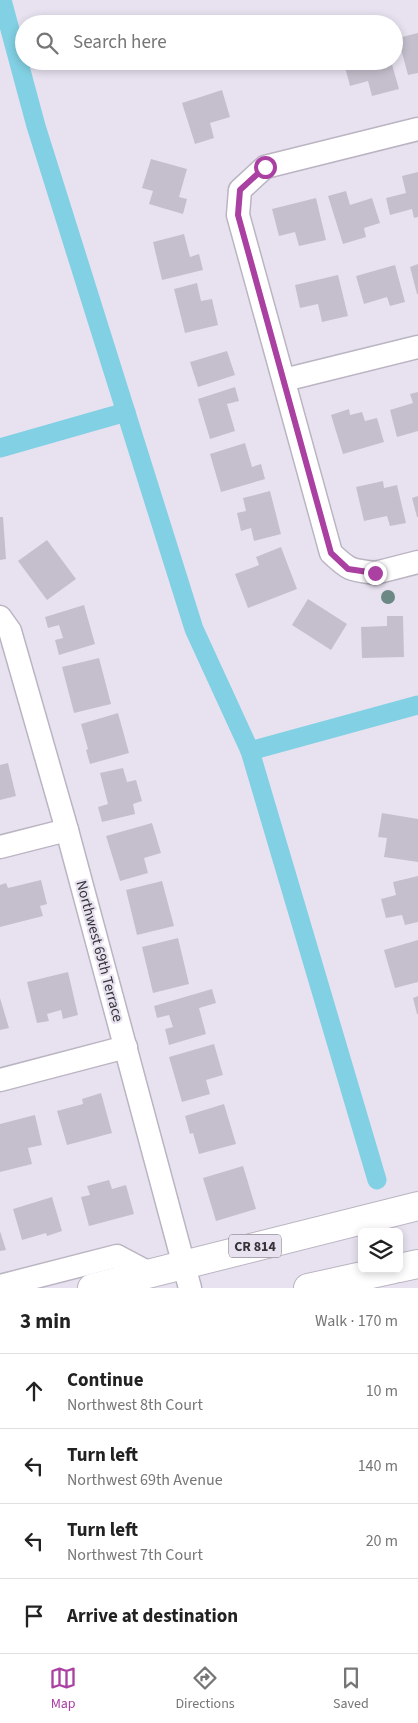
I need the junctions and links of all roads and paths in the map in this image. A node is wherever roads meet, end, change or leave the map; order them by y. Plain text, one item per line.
1 (418, 129) edge
2 (418, 347) edge
3 (284, 380) junction
4 (418, 562) edge
5 (0, 617) edge
6 (67, 830) junction
7 (0, 847) edge
8 (126, 1047) junction
9 (0, 1080) edge
10 (418, 1206) edge
11 (418, 1264) edge
12 (403, 1267) edge
13 (149, 1273) junction
14 (376, 1273) edge
15 (187, 1276) edge
16 (0, 1286) edge
17 (92, 1288) edge
18 (308, 1288) edge

1 - 3 street
2 - 3 street
3 - 4 street
5 - 6 street, Northwest 69th Terrace
6 - 7 street
6 - 8 street, Northwest 69th Terrace
8 - 9 street
8 - 15 street, Northwest 69th Terrace
10 - 15 main road, CR 814
11 - 12 main road
13 - 15 main road, CR 814
13 - 16 street
13 - 17 main road, CR 814
14 - 18 main road

